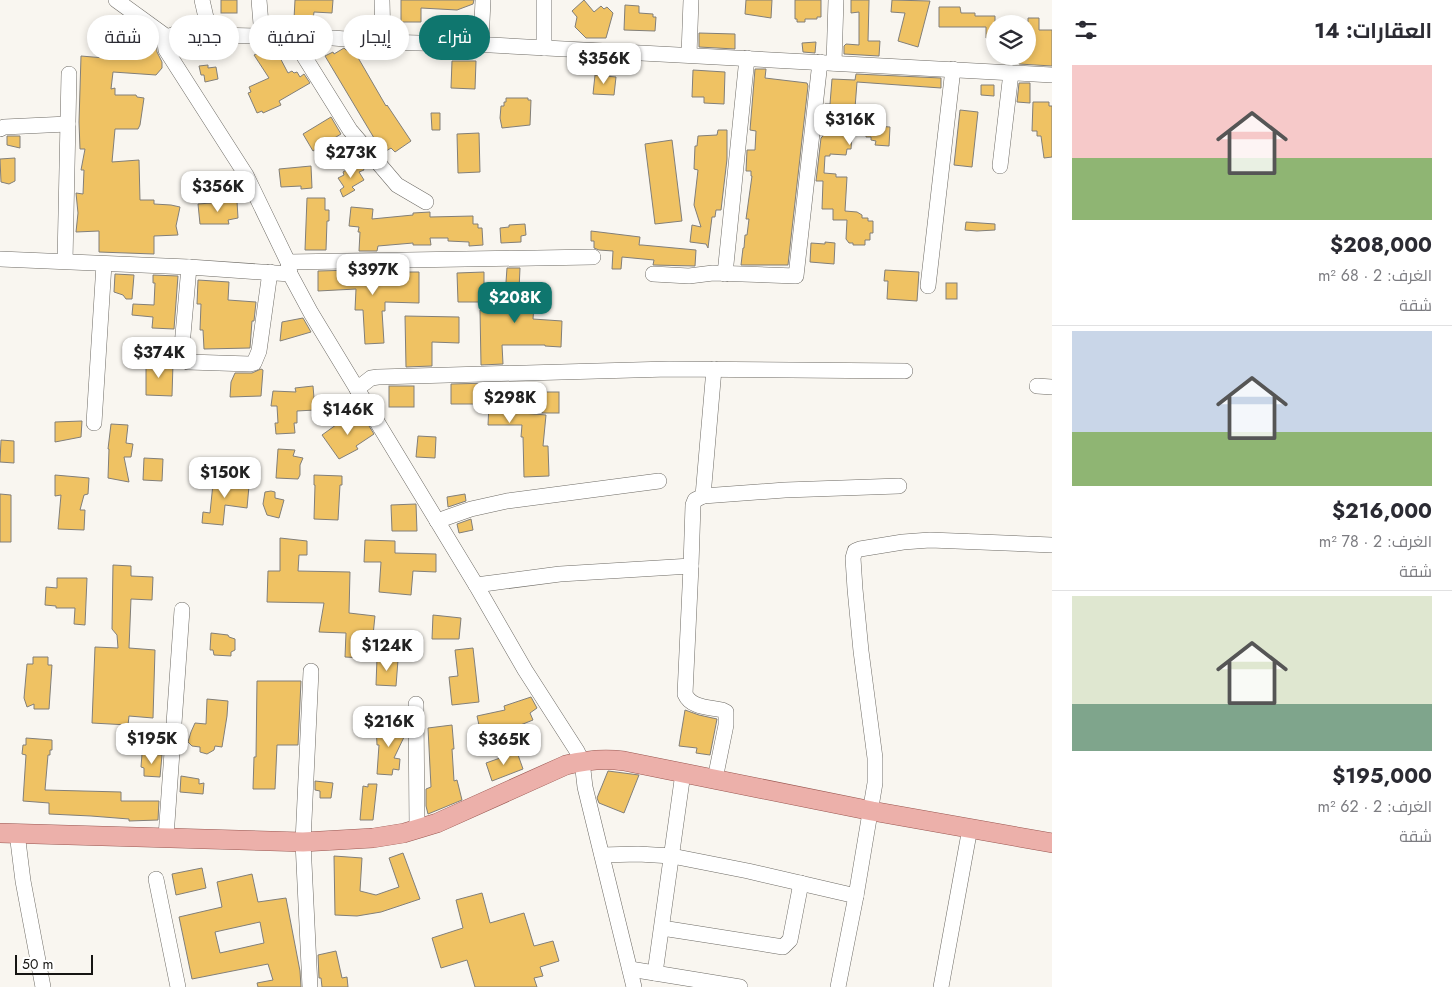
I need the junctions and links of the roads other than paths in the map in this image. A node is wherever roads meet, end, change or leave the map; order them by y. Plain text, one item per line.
1 (116, 0) edge
2 (202, 0) edge
3 (259, 0) edge
4 (382, 0) edge
5 (483, 0) edge
6 (544, 0) edge
7 (691, 0) edge
8 (836, 0) edge
9 (205, 15) edge
10 (260, 15) edge
11 (382, 15) edge
12 (482, 15) edge
13 (167, 37) joint
14 (490, 45) edge
15 (544, 48) junction
16 (689, 55) junction
17 (747, 58) junction
18 (306, 60) edge
19 (827, 62) junction
20 (953, 69) junction
21 (1011, 73) junction
22 (69, 74) dead end
23 (1052, 75) edge
24 (68, 124) junction
25 (0, 129) edge
26 (1000, 166) dead end
27 (426, 202) dead end
28 (593, 257) dead end
29 (0, 259) edge
30 (65, 261) junction
31 (104, 264) junction
32 (189, 267) junction
33 (289, 268) junction
34 (270, 272) junction
35 (653, 274) dead end
36 (725, 274) junction
37 (928, 286) dead end
38 (714, 370) junction
39 (905, 372) dead end
40 (358, 389) junction
41 (94, 423) dead end
42 (659, 481) dead end
43 (899, 486) dead end
44 (702, 496) junction
45 (437, 521) junction
46 (1052, 544) edge
47 (691, 566) junction
48 (476, 585) junction
49 (182, 610) dead end
50 (311, 671) dead end
51 (416, 704) dead end
52 (582, 761) junction
53 (683, 773) junction
54 (714, 779) junction
55 (872, 811) junction
56 (970, 828) junction
57 (417, 829) junction
58 (8, 833) edge
59 (166, 837) junction
60 (303, 842) junction
61 (1052, 843) edge
62 (602, 855) junction
63 (672, 856) junction
64 (156, 879) dead end
65 (801, 883) junction
66 (856, 896) junction
67 (662, 928) junction
68 (630, 969) junction
69 (655, 973) junction
70 (43, 987) edge
71 (178, 987) edge
72 (310, 987) edge
73 (634, 987) edge
74 (740, 987) edge
75 (838, 987) edge
76 (941, 987) edge

1 - 13 street
2 - 9 street
3 - 10 street
4 - 11 street
5 - 12 street
6 - 15 street
7 - 16 street
8 - 19 street
13 - 33 street
14 - 15 street
15 - 16 street
16 - 17 street
17 - 19 street
17 - 36 street
18 - 27 street
19 - 20 street
19 - 36 street
20 - 21 street
20 - 37 street
21 - 23 street
21 - 26 street
22 - 24 street
24 - 25 street
24 - 30 street
28 - 33 street
29 - 30 street
30 - 31 street
31 - 32 street
31 - 41 street
32 - 34 street
32 - 34 street
33 - 34 street
33 - 40 street
35 - 36 street
38 - 39 street
38 - 40 street
38 - 44 street
40 - 45 street
42 - 45 street
43 - 44 street
44 - 47 street
45 - 48 street
46 - 55 street
47 - 48 street
47 - 54 street
48 - 52 street
49 - 59 street
50 - 60 street
51 - 57 street
52 - 53 main road
52 - 57 main road
52 - 62 street
53 - 54 main road
53 - 63 street
54 - 55 main road
55 - 56 main road
55 - 66 street
56 - 61 main road
56 - 76 street
57 - 60 main road
58 - 59 main road
58 - 70 street
59 - 60 main road
60 - 72 street
62 - 63 street
62 - 68 street
63 - 65 street
63 - 67 street
64 - 71 street
65 - 66 street
65 - 67 street
66 - 75 street
67 - 69 street
68 - 69 street
68 - 73 street
69 - 74 street

